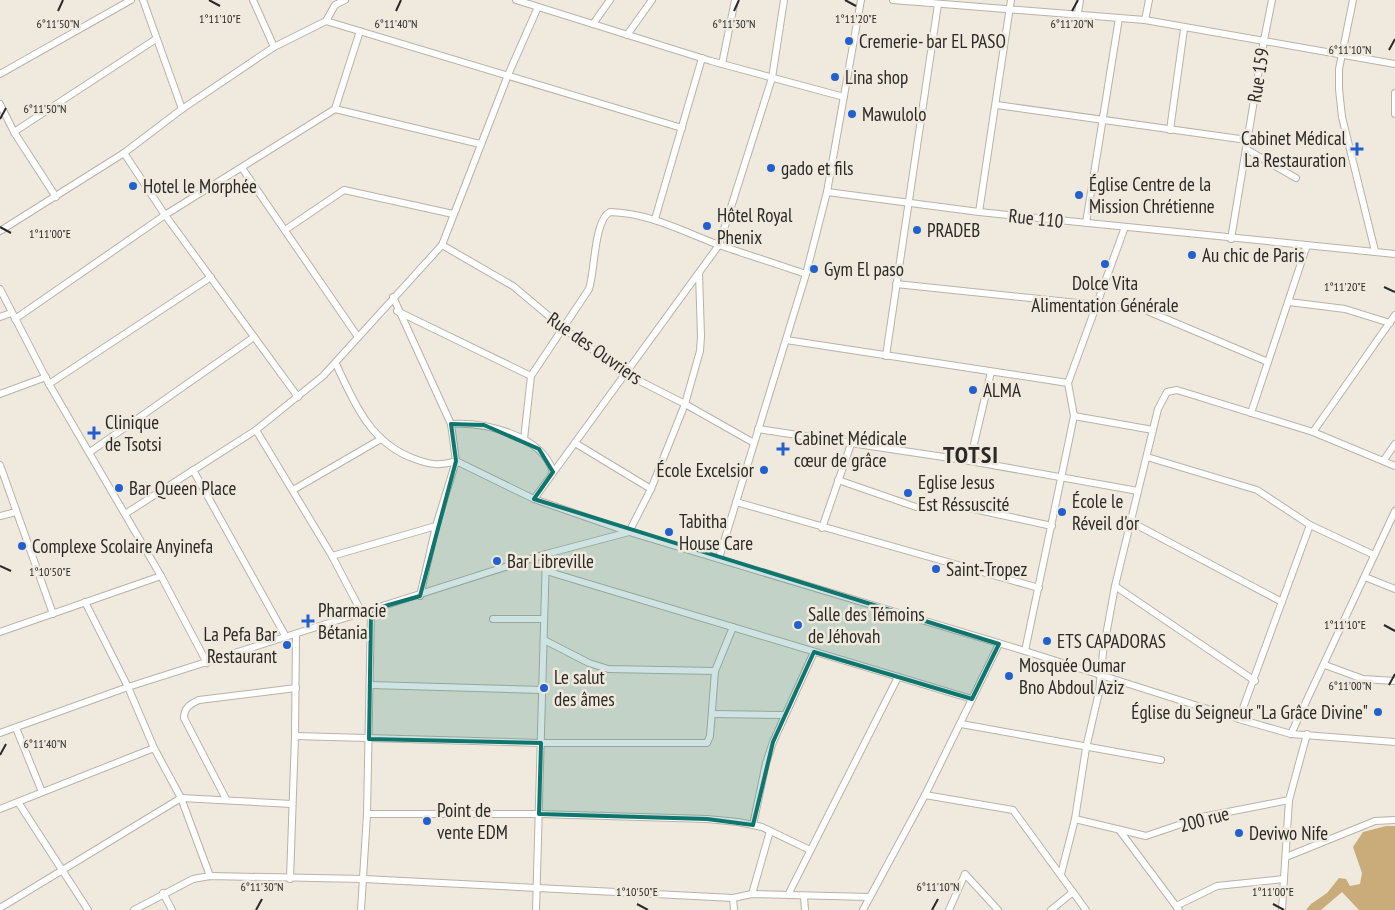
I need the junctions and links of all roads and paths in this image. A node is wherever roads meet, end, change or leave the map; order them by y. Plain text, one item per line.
1 (131, 0) edge
2 (143, 0) edge
3 (253, 0) edge
4 (345, 0) edge
5 (516, 0) edge
6 (610, 0) edge
7 (652, 0) edge
8 (735, 0) edge
9 (784, 0) edge
10 (861, 0) edge
11 (893, 0) edge
12 (1011, 0) edge
13 (1080, 0) edge
14 (1149, 0) edge
15 (1272, 0) edge
16 (1352, 0) edge
17 (531, 2) edge
18 (334, 3) edge
19 (938, 4) junction
20 (538, 7) junction
21 (1010, 10) junction
22 (1078, 14) junction
23 (1119, 18) junction
24 (1145, 20) junction
25 (326, 21) junction
26 (593, 24) junction
27 (1184, 29) junction
28 (360, 31) junction
29 (627, 35) junction
30 (156, 40) junction
31 (1264, 40) junction
32 (274, 47) junction
33 (1342, 54) junction
34 (702, 58) junction
35 (722, 64) junction
36 (1395, 64) edge
37 (0, 74) edge
38 (508, 75) junction
39 (772, 78) junction
40 (1395, 93) edge
41 (844, 97) junction
42 (0, 104) edge
43 (996, 105) junction
44 (182, 109) junction
45 (335, 109) junction
46 (1395, 114) edge
47 (1102, 120) junction
48 (682, 128) junction
49 (1170, 130) junction
50 (14, 132) junction
51 (1247, 140) junction
52 (480, 144) junction
53 (1246, 149) junction
54 (124, 153) junction
55 (242, 168) junction
56 (1296, 178) dead end
57 (827, 192) junction
58 (56, 197) junction
59 (907, 202) junction
60 (979, 212) junction
61 (454, 214) junction
62 (165, 215) junction
63 (655, 219) junction
64 (1086, 223) junction
65 (1125, 227) junction
66 (285, 230) junction
67 (0, 231) edge
68 (1231, 239) junction
69 (442, 245) junction
70 (719, 245) junction
71 (1307, 245) junction
72 (1375, 251) junction
73 (1395, 254) edge
74 (699, 274) junction
75 (806, 274) junction
76 (211, 278) junction
77 (896, 284) junction
78 (0, 289) edge
79 (393, 297) junction
80 (1289, 302) junction
81 (1097, 305) junction
82 (397, 311) junction
83 (1395, 315) edge
84 (0, 316) edge
85 (13, 316) junction
86 (1390, 323) junction
87 (563, 328) junction
88 (254, 337) junction
89 (358, 337) junction
90 (786, 340) junction
91 (886, 356) junction
92 (1268, 362) junction
93 (336, 364) junction
94 (991, 372) junction
95 (626, 374) junction
96 (531, 376) junction
97 (47, 380) junction
98 (1068, 383) junction
99 (0, 394) edge
100 (298, 397) junction
101 (685, 404) junction
102 (1251, 413) junction
103 (1074, 416) junction
104 (451, 424) junction
105 (758, 429) junction
106 (256, 430) junction
107 (1153, 430) junction
108 (1313, 432) junction
109 (380, 439) junction
110 (524, 439) junction
111 (575, 443) junction
112 (754, 443) junction
113 (850, 444) junction
114 (1395, 444) edge
115 (90, 452) junction
116 (1147, 457) junction
117 (1384, 460) junction
118 (456, 461) junction
119 (970, 462) junction
120 (0, 465) edge
121 (1395, 466) edge
122 (192, 470) junction
123 (553, 472) junction
124 (1062, 477) junction
125 (838, 480) junction
126 (651, 489) junction
127 (293, 490) junction
128 (1138, 491) junction
129 (534, 499) junction
130 (736, 502) junction
131 (1395, 511) edge
132 (16, 512) junction
133 (125, 514) junction
134 (0, 516) edge
135 (1131, 522) junction
136 (1310, 525) junction
137 (436, 526) junction
138 (1052, 526) junction
139 (822, 528) junction
140 (629, 532) junction
141 (546, 554) junction
142 (1374, 555) junction
143 (332, 556) junction
144 (719, 558) junction
145 (546, 571) junction
146 (161, 576) junction
147 (1365, 577) junction
148 (1115, 586) junction
149 (1039, 588) junction
150 (1395, 589) edge
151 (420, 596) junction
152 (85, 602) junction
153 (1282, 602) junction
154 (371, 610) junction
155 (362, 613) junction
156 (53, 614) junction
157 (493, 619) dead end
158 (544, 619) junction
159 (733, 627) junction
160 (0, 632) edge
161 (296, 634) junction
162 (286, 637) junction
163 (544, 640) junction
164 (999, 644) junction
165 (1025, 651) junction
166 (814, 652) junction
167 (207, 663) junction
168 (1325, 666) junction
169 (715, 670) junction
170 (1101, 676) junction
171 (898, 677) junction
172 (1395, 680) edge
173 (1255, 681) junction
174 (370, 685) junction
175 (128, 687) junction
176 (296, 688) junction
177 (542, 690) junction
178 (972, 699) junction
179 (712, 714) junction
180 (785, 715) junction
181 (1239, 719) junction
182 (961, 724) junction
183 (16, 728) junction
184 (0, 733) edge
185 (1291, 734) junction
186 (1307, 734) junction
187 (295, 736) junction
188 (369, 739) junction
189 (1395, 742) edge
190 (541, 743) junction
191 (154, 748) junction
192 (1086, 748) junction
193 (1162, 760) dead end
194 (42, 792) junction
195 (925, 795) junction
196 (181, 798) junction
197 (226, 799) junction
198 (1290, 800) junction
199 (18, 802) junction
200 (292, 804) junction
201 (0, 809) edge
202 (367, 814) junction
203 (539, 814) junction
204 (1075, 819) junction
205 (1395, 820) edge
206 (753, 825) junction
207 (770, 831) junction
208 (1120, 831) junction
209 (810, 850) junction
210 (1286, 856) junction
211 (62, 871) junction
212 (1061, 874) junction
213 (210, 876) junction
214 (290, 879) junction
215 (364, 879) junction
216 (1284, 879) junction
217 (537, 889) junction
218 (1072, 892) junction
219 (164, 893) junction
220 (752, 894) junction
221 (788, 895) junction
222 (804, 896) junction
223 (869, 897) junction
224 (733, 898) junction
225 (0, 908) edge
226 (1177, 908) edge
227 (88, 910) edge
228 (134, 910) edge
229 (172, 910) edge
230 (361, 910) edge
231 (536, 910) edge
232 (734, 910) edge
233 (805, 910) edge
234 (864, 910) edge
235 (949, 910) edge
236 (998, 910) edge
237 (1051, 910) edge
238 (1086, 910) edge
239 (1282, 910) edge

1 - 37 street
2 - 30 street
3 - 32 street
4 - 18 street
5 - 17 street
6 - 26 street
7 - 29 street
8 - 35 street
9 - 39 street
10 - 41 street
11 - 19 street
12 - 21 street
13 - 22 street
14 - 24 street
15 - 31 street, Rue 159
16 - 33 street
17 - 20 street
18 - 25 street
19 - 21 street
19 - 59 street
20 - 26 street
20 - 38 street
21 - 22 street
21 - 43 street
22 - 23 street
23 - 24 street
23 - 47 street
24 - 27 street
25 - 28 street
25 - 32 street
26 - 29 street
27 - 31 street
27 - 49 street
28 - 38 street
28 - 45 street
29 - 34 street
30 - 44 street
30 - 50 street
31 - 33 street
31 - 51 street, Rue 159
32 - 44 street
33 - 36 street
33 - 72 street
34 - 35 street
34 - 48 street
35 - 39 street
38 - 48 street
38 - 52 street
39 - 41 street
39 - 70 street
40 - 46 street
41 - 57 street
42 - 50 street
43 - 47 street
43 - 60 street
44 - 54 street
45 - 52 street
45 - 55 street
47 - 49 street
47 - 64 street
48 - 63 street
49 - 51 street
50 - 58 street
51 - 53 street, Rue 159
52 - 61 street
53 - 56 street
53 - 68 street, Rue 159
54 - 58 street
54 - 62 street
55 - 62 street
55 - 66 street
57 - 59 street, Rue 110
57 - 75 street
58 - 67 street
59 - 60 street, Rue 110
59 - 77 street
60 - 64 street, Rue 110
61 - 66 street
61 - 69 street
62 - 76 street
62 - 85 street
63 - 70 street
63 - 87 street
64 - 65 street, Rue 110
65 - 68 street, Rue 110
65 - 81 street
66 - 89 street
68 - 71 street, Rue 110
69 - 79 street
69 - 87 street, Rue des Ouvriers
70 - 74 street
70 - 75 street
71 - 72 street, Rue 110
71 - 80 street
72 - 73 street, Rue 110
74 - 95 street
74 - 101 street
75 - 90 street
76 - 88 street
76 - 97 street
77 - 81 street
77 - 91 street
78 - 85 street
79 - 82 street
79 - 89 street
80 - 86 street
80 - 92 street
81 - 92 street
81 - 98 street
82 - 96 street
82 - 104 street
83 - 86 street
84 - 85 street
85 - 97 street
86 - 108 street
87 - 95 street, Rue des Ouvriers
87 - 96 street
88 - 100 street
88 - 115 street
89 - 93 street
90 - 91 street
90 - 105 street
91 - 94 street
92 - 102 street
93 - 100 street
93 - 109 street
94 - 98 street
94 - 119 street
95 - 101 street, Rue des Ouvriers
95 - 111 street
96 - 110 street
97 - 99 street
97 - 115 street
98 - 103 street
100 - 106 street
101 - 112 street, Rue des Ouvriers
101 - 126 street
102 - 107 street
102 - 108 street
103 - 107 street
103 - 124 street
104 - 110 street
104 - 118 street
105 - 112 street
105 - 113 street
106 - 122 street
106 - 127 street
107 - 116 street
108 - 117 street
109 - 118 street
109 - 127 street
110 - 123 street
111 - 123 street
111 - 126 street
112 - 130 street
113 - 119 street
113 - 125 street
114 - 117 street
115 - 133 street
116 - 128 street
116 - 136 street
117 - 121 street
118 - 129 street
118 - 137 street
119 - 124 street
120 - 132 street
122 - 133 street
122 - 162 street
123 - 129 street
124 - 128 street
124 - 138 street
125 - 138 street
125 - 139 street
126 - 140 street
127 - 143 street
128 - 135 street
129 - 140 street
130 - 139 street
130 - 144 street
131 - 142 street
132 - 134 street
132 - 156 street
133 - 146 street
135 - 148 street
135 - 153 street
136 - 142 street
136 - 153 street
137 - 143 street
137 - 151 street
138 - 149 street
139 - 149 street
140 - 141 street
140 - 144 street
141 - 145 street
141 - 151 street
142 - 147 street
143 - 155 street
144 - 164 street
145 - 158 street
145 - 159 street
146 - 152 street
146 - 167 street
147 - 150 street
147 - 168 street
148 - 170 street
148 - 173 street
149 - 165 street
151 - 154 street
152 - 156 street
152 - 175 street
153 - 173 street
154 - 155 street
154 - 174 street
155 - 161 street
156 - 160 street
157 - 158 street
158 - 163 street
159 - 166 street
159 - 169 street
161 - 162 street
161 - 176 street
162 - 167 street
163 - 169 street
163 - 177 street
164 - 165 street
164 - 178 street
165 - 170 street
166 - 171 street
166 - 180 street
167 - 175 street
168 - 172 street
168 - 185 street
169 - 179 street
170 - 181 street
170 - 192 street
171 - 178 street
171 - 209 street
173 - 181 street
174 - 177 street
174 - 188 street
175 - 183 street
175 - 191 street
176 - 187 street
176 - 197 street
177 - 190 street
178 - 182 street
179 - 180 street
179 - 190 street
180 - 206 street
181 - 185 street
182 - 192 street
182 - 195 street
183 - 184 street
183 - 194 street
185 - 186 street
186 - 189 street
186 - 198 street
187 - 188 street
187 - 200 street
188 - 190 street
188 - 202 street
190 - 203 street
191 - 194 street
191 - 196 street
192 - 193 street
192 - 204 street
194 - 199 street
195 - 212 street
195 - 223 street
196 - 197 street
196 - 211 street
196 - 213 street
197 - 200 street
198 - 208 street, 200 rue
198 - 210 street
199 - 201 street
199 - 211 street
200 - 214 street
202 - 203 street
202 - 215 street
203 - 206 street
203 - 217 street
204 - 208 street, 200 rue
204 - 212 street
205 - 210 street
206 - 207 street
207 - 209 street
207 - 220 street
208 - 226 street
209 - 221 street
210 - 216 street
211 - 225 street
211 - 227 street
212 - 218 street
213 - 214 street
213 - 219 street
214 - 215 street
215 - 217 street
215 - 230 street
216 - 226 street
216 - 239 street
217 - 224 street
217 - 231 street
218 - 237 street
218 - 238 street
219 - 228 street
219 - 229 street
220 - 221 street
220 - 224 street
221 - 222 street
222 - 223 street
222 - 233 street
223 - 234 street
224 - 232 street
235 - 236 street

